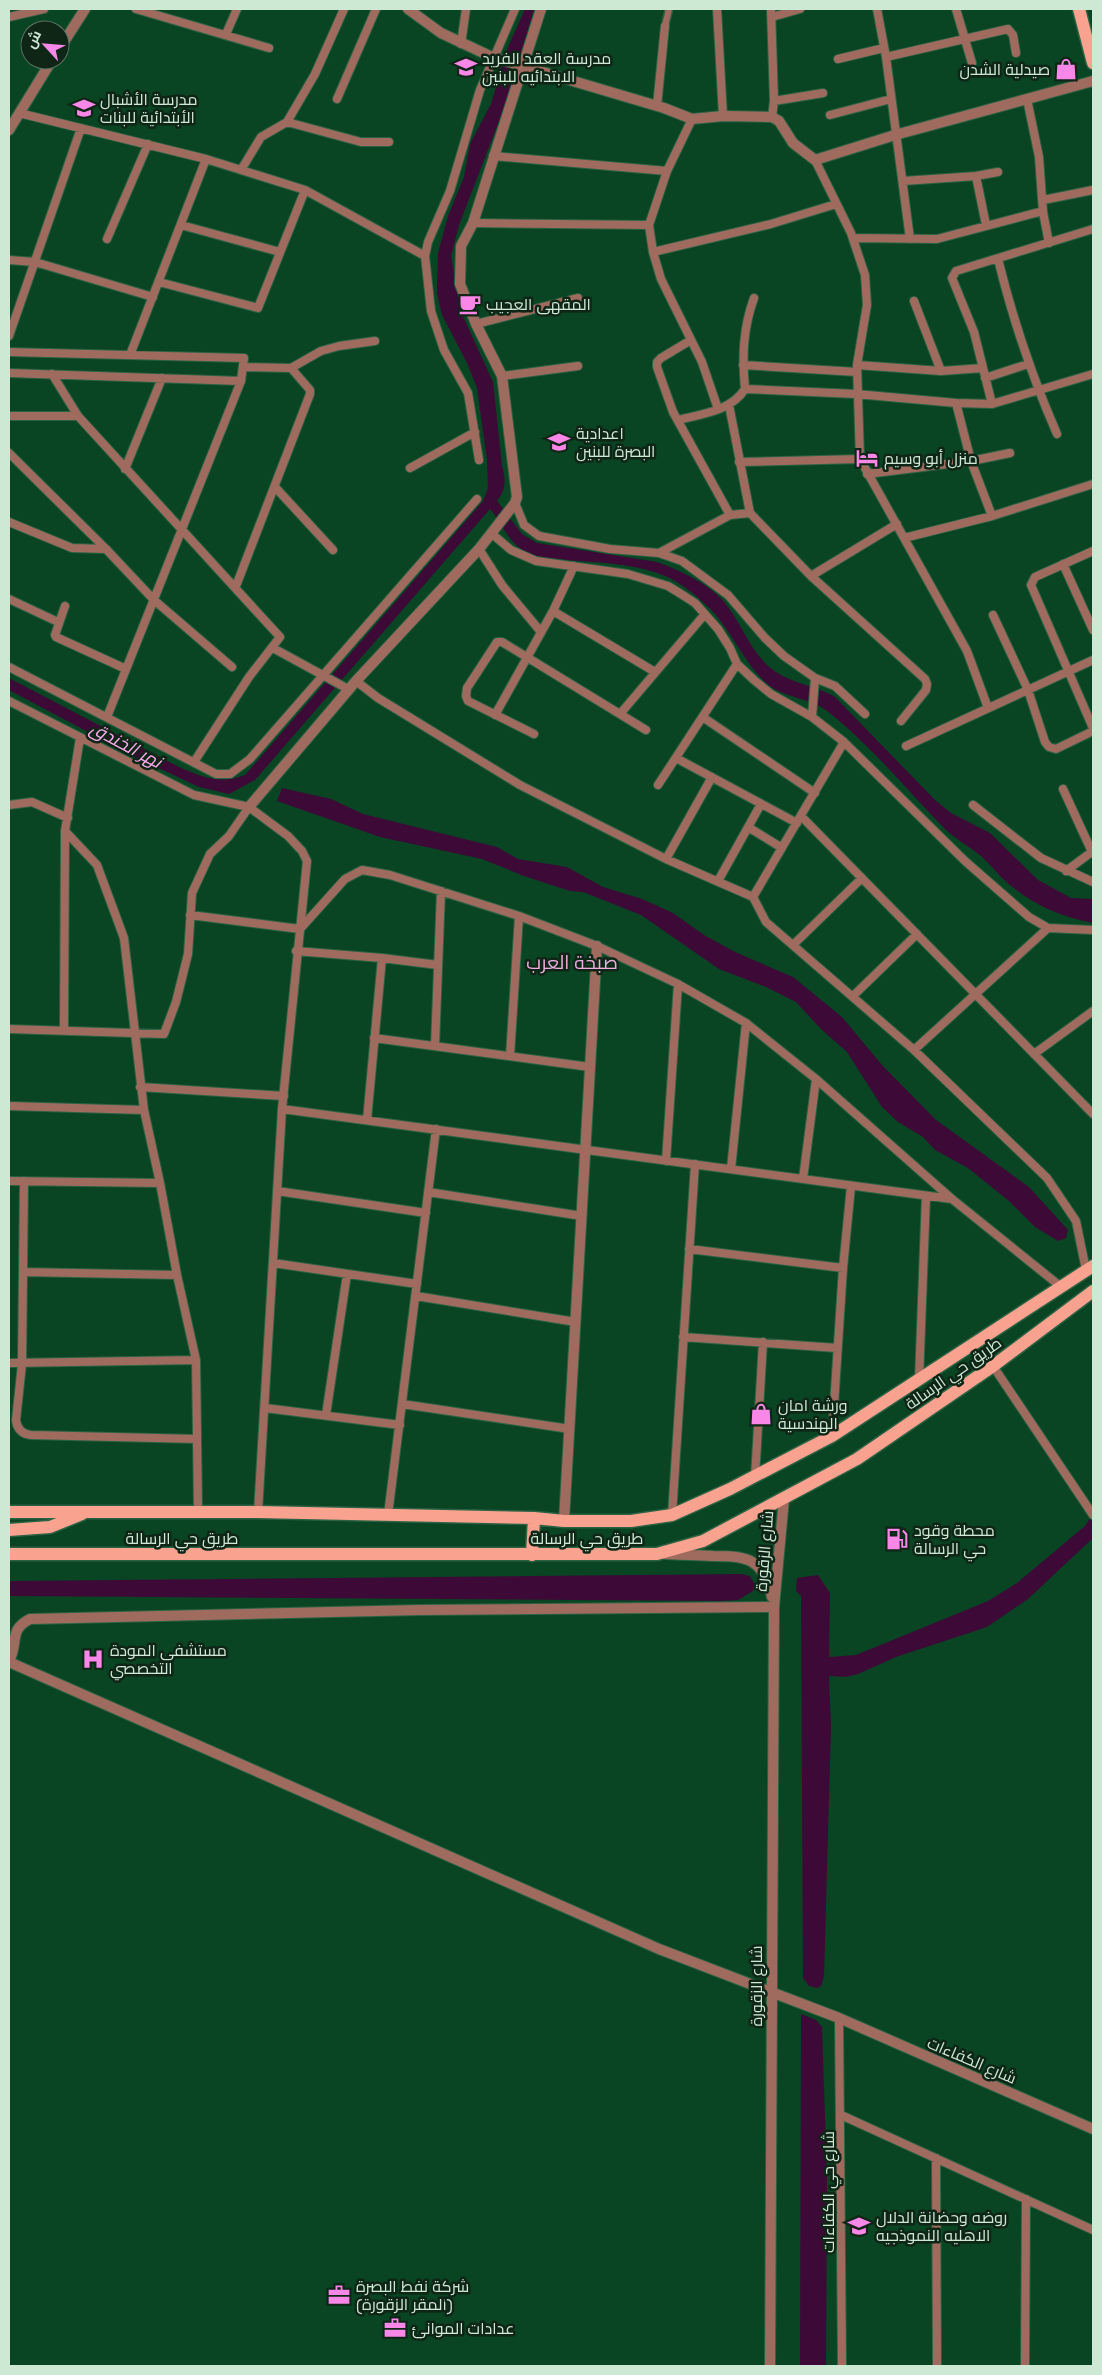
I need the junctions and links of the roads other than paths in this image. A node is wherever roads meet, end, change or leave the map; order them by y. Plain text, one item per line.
1 (44, 9) edge
2 (84, 9) edge
3 (136, 9) edge
4 (237, 9) edge
5 (344, 9) edge
6 (376, 9) edge
7 (408, 9) edge
8 (466, 9) edge
9 (515, 9) edge
10 (541, 9) edge
11 (669, 9) edge
12 (717, 9) edge
13 (800, 9) edge
14 (877, 9) edge
15 (956, 9) edge
16 (1079, 9) edge
17 (771, 13) edge
18 (9, 17) edge
19 (664, 26) joint
20 (70, 32) edge
21 (226, 34) junction
22 (966, 39) junction
23 (461, 44) junction
24 (269, 48) dead end
25 (884, 48) junction
26 (1016, 53) dead end
27 (886, 57) junction
28 (494, 58) junction
29 (838, 59) dead end
30 (972, 62) dead end
31 (1093, 62) edge
32 (522, 68) junction
33 (46, 70) edge
34 (1093, 81) edge
35 (823, 93) dead end
36 (337, 99) dead end
37 (891, 99) junction
38 (1027, 99) junction
39 (774, 101) junction
40 (657, 106) junction
41 (19, 113) junction
42 (830, 115) dead end
43 (723, 116) junction
44 (772, 117) junction
45 (692, 119) junction
46 (287, 122) junction
47 (81, 128) junction
48 (9, 130) edge
49 (895, 135) junction
50 (389, 142) dead end
51 (148, 144) junction
52 (493, 156) junction
53 (206, 158) junction
54 (815, 160) junction
55 (241, 170) junction
56 (668, 171) junction
57 (998, 172) dead end
58 (976, 176) junction
59 (903, 181) junction
60 (305, 190) junction
61 (1093, 190) edge
62 (1043, 200) junction
63 (836, 204) junction
64 (1042, 211) junction
65 (473, 223) junction
66 (181, 225) junction
67 (649, 225) junction
68 (986, 225) junction
69 (1093, 229) edge
70 (854, 238) junction
71 (107, 239) dead end
72 (910, 239) junction
73 (1049, 243) junction
74 (280, 252) junction
75 (653, 252) junction
76 (425, 256) junction
77 (998, 259) junction
78 (9, 260) edge
79 (34, 262) junction
80 (159, 282) junction
81 (153, 297) junction
82 (578, 298) dead end
83 (754, 298) dead end
84 (914, 301) dead end
85 (476, 324) junction
86 (9, 336) edge
87 (691, 340) junction
88 (375, 341) dead end
89 (9, 352) edge
90 (130, 355) junction
91 (1028, 364) junction
92 (743, 365) junction
93 (578, 366) dead end
94 (243, 367) junction
95 (290, 368) junction
96 (857, 368) junction
97 (983, 368) junction
98 (941, 371) junction
99 (9, 373) edge
100 (52, 374) junction
101 (1093, 374) edge
102 (502, 376) junction
103 (162, 378) junction
104 (985, 378) junction
105 (241, 381) junction
106 (745, 389) junction
107 (1038, 391) junction
108 (856, 394) junction
109 (956, 403) junction
110 (992, 404) junction
111 (729, 405) junction
112 (718, 409) junction
113 (9, 416) edge
114 (78, 416) junction
115 (678, 420) junction
116 (475, 432) junction
117 (1057, 434) dead end
118 (9, 453) edge
119 (1010, 453) dead end
120 (860, 459) junction
121 (479, 460) dead end
122 (970, 461) junction
123 (739, 462) junction
124 (410, 468) dead end
125 (125, 469) junction
126 (867, 474) junction
127 (1093, 484) edge
128 (274, 487) junction
129 (477, 499) dead end
130 (512, 506) junction
131 (750, 513) junction
132 (730, 515) junction
133 (992, 516) junction
134 (9, 522) edge
135 (897, 524) junction
136 (180, 530) junction
137 (491, 534) junction
138 (904, 538) junction
139 (106, 549) junction
140 (479, 549) junction
141 (334, 550) dead end
142 (1093, 551) edge
143 (659, 553) junction
144 (1062, 564) junction
145 (574, 566) junction
146 (811, 576) junction
147 (236, 586) junction
148 (9, 599) edge
149 (154, 600) junction
150 (65, 606) dead end
151 (553, 611) junction
152 (705, 614) junction
153 (993, 615) dead end
154 (58, 622) junction
155 (1093, 630) edge
156 (541, 632) junction
157 (273, 648) junction
158 (527, 657) junction
159 (1093, 660) edge
160 (737, 664) junction
161 (9, 666) edge
162 (232, 668) dead end
163 (126, 669) junction
164 (1068, 671) junction
165 (655, 672) junction
166 (324, 675) junction
167 (356, 680) junction
168 (815, 682) junction
169 (346, 688) junction
170 (1028, 690) junction
171 (9, 701) edge
172 (988, 708) junction
173 (495, 714) junction
174 (620, 714) junction
175 (865, 714) dead end
176 (107, 717) junction
177 (812, 717) junction
178 (704, 718) junction
179 (901, 721) dead end
180 (646, 730) dead end
181 (1093, 730) edge
182 (534, 734) dead end
183 (80, 738) junction
184 (844, 742) junction
185 (906, 746) dead end
186 (676, 758) junction
187 (194, 762) junction
188 (712, 777) junction
189 (658, 785) dead end
190 (1063, 789) dead end
191 (815, 793) junction
192 (761, 804) junction
193 (9, 805) edge
194 (973, 806) dead end
195 (249, 807) junction
196 (68, 818) junction
197 (799, 820) junction
198 (748, 827) junction
199 (66, 831) junction
200 (782, 848) junction
201 (1092, 852) edge
202 (666, 859) junction
203 (1066, 871) junction
204 (862, 878) junction
205 (718, 880) junction
206 (1093, 882) edge
207 (441, 891) junction
208 (753, 897) junction
209 (190, 915) junction
210 (519, 916) junction
211 (1048, 928) junction
212 (300, 929) junction
213 (1093, 930) edge
214 (916, 934) junction
215 (793, 945) junction
216 (597, 946) junction
217 (296, 951) junction
218 (382, 958) junction
219 (438, 965) junction
220 (678, 984) junction
221 (975, 994) junction
222 (853, 996) junction
223 (1093, 1011) edge
224 (746, 1023) junction
225 (9, 1029) edge
226 (64, 1030) junction
227 (136, 1032) junction
228 (374, 1038) junction
229 (435, 1046) junction
230 (914, 1050) junction
231 (1034, 1054) junction
232 (510, 1056) junction
233 (590, 1067) junction
234 (816, 1079) junction
235 (140, 1087) junction
236 (284, 1096) junction
237 (9, 1106) edge
238 (282, 1109) junction
239 (144, 1110) junction
240 (1093, 1114) edge
241 (366, 1120) junction
242 (436, 1129) junction
243 (585, 1150) junction
244 (666, 1160) junction
245 (695, 1164) junction
246 (731, 1169) junction
247 (803, 1179) junction
248 (9, 1181) edge
249 (24, 1181) junction
250 (160, 1183) junction
251 (852, 1186) junction
252 (277, 1191) junction
253 (428, 1192) junction
254 (926, 1196) junction
255 (952, 1199) junction
256 (426, 1213) junction
257 (582, 1216) junction
258 (689, 1249) junction
259 (273, 1264) junction
260 (1091, 1266) edge
261 (843, 1268) junction
262 (23, 1272) junction
263 (347, 1274) junction
264 (177, 1276) junction
265 (417, 1284) junction
266 (1060, 1286) junction
267 (1092, 1291) edge
268 (416, 1296) junction
269 (576, 1322) junction
270 (683, 1337) junction
271 (763, 1342) junction
272 (837, 1348) junction
273 (196, 1360) junction
274 (9, 1364) edge
275 (22, 1364) junction
276 (993, 1366) junction
277 (919, 1380) junction
278 (402, 1404) junction
279 (265, 1408) junction
280 (326, 1414) junction
281 (400, 1424) junction
282 (570, 1429) junction
283 (832, 1436) junction
284 (197, 1439) junction
285 (755, 1478) junction
286 (784, 1499) junction
287 (9, 1505) edge
288 (198, 1511) junction
289 (9, 1512) edge
290 (33, 1512) junction
291 (258, 1512) junction
292 (84, 1513) junction
293 (1092, 1514) edge
294 (388, 1515) junction
295 (672, 1515) junction
296 (534, 1518) junction
297 (564, 1521) junction
298 (9, 1530) edge
299 (9, 1554) edge
300 (532, 1554) junction
301 (657, 1554) junction
302 (774, 1607) junction
303 (9, 1662) edge
304 (771, 1992) junction
305 (839, 2018) junction
306 (841, 2115) junction
307 (1093, 2129) edge
308 (936, 2158) junction
309 (1026, 2199) junction
310 (1093, 2230) edge
311 (770, 2366) edge
312 (842, 2366) edge
313 (937, 2366) edge
314 (1025, 2366) edge

1 - 18 street
2 - 20 street
3 - 21 street
4 - 21 street
5 - 46 street
6 - 36 street
7 - 23 street
8 - 23 street
9 - 28 street
10 - 32 street
11 - 19 street
12 - 43 street
13 - 17 street
14 - 25 street
15 - 22 street
16 - 31 main road
17 - 39 street
19 - 40 street
21 - 24 street
22 - 26 street
22 - 27 street
22 - 30 street
23 - 28 street
25 - 27 street
25 - 29 street
27 - 37 street
28 - 32 street
28 - 76 street
32 - 40 street
32 - 52 street
33 - 41 street
34 - 38 street
35 - 39 street
37 - 42 street
37 - 49 street
38 - 49 street
38 - 62 street
39 - 44 street
40 - 45 street
41 - 47 street
41 - 48 street
43 - 44 street
43 - 45 street
44 - 54 street
45 - 56 street
46 - 50 street
46 - 55 street
47 - 51 street
47 - 79 street
49 - 54 street
49 - 59 street
51 - 53 street
51 - 71 street
52 - 56 street
52 - 65 street
53 - 55 street
53 - 66 street
54 - 63 street
55 - 60 street
56 - 67 street
57 - 58 street
58 - 59 street
58 - 68 street
59 - 72 street
60 - 74 street
60 - 76 street
61 - 62 street
62 - 64 street
63 - 70 street
63 - 75 street
64 - 68 street
64 - 73 street
65 - 67 street
65 - 85 street
66 - 74 street
66 - 80 street
67 - 75 street
68 - 72 street
69 - 73 street
70 - 72 street
70 - 96 street
73 - 77 street
74 - 80 street
75 - 87 street
76 - 116 street
77 - 91 street
77 - 97 street
78 - 79 street
79 - 81 street
79 - 86 street
80 - 81 street
81 - 90 street
82 - 85 street
83 - 92 street
84 - 98 street
85 - 102 street
87 - 112 street
87 - 115 street
88 - 95 street
89 - 90 street
90 - 94 street
91 - 104 street
91 - 107 street
92 - 96 street
92 - 106 street
93 - 102 street
94 - 95 street
94 - 105 street
95 - 128 street
96 - 98 street
96 - 108 street
97 - 98 street
97 - 104 street
99 - 100 street
100 - 103 street
100 - 114 street
101 - 107 street
102 - 130 street
103 - 105 street
103 - 125 street
104 - 110 street
105 - 136 street
106 - 108 street
106 - 111 street
107 - 110 street
107 - 117 street
108 - 109 street
108 - 120 street
109 - 110 street
109 - 122 street
111 - 112 street
111 - 123 street
112 - 115 street
113 - 114 street
114 - 125 street
115 - 132 street
116 - 121 street
116 - 124 street
118 - 139 street
119 - 122 street
120 - 123 street
120 - 126 street
122 - 126 street
122 - 133 street
123 - 131 street
125 - 136 street
126 - 135 street
127 - 133 street
128 - 141 street
128 - 147 street
129 - 166 street
130 - 137 street
130 - 143 street
131 - 132 street
131 - 146 street
132 - 143 street
133 - 138 street
134 - 139 street
135 - 138 street
135 - 146 street
136 - 147 street
136 - 149 street
137 - 140 street
137 - 145 street
138 - 172 street
139 - 149 street
140 - 156 street
140 - 167 street
142 - 144 street
143 - 168 street
144 - 155 street
144 - 164 street
145 - 151 street
145 - 152 street
146 - 179 street
147 - 157 street
148 - 154 street
149 - 162 street
149 - 163 street
150 - 154 street
151 - 156 street
151 - 165 street
152 - 160 street
152 - 165 street
153 - 170 street
154 - 163 street
156 - 158 street
157 - 166 street
157 - 187 street
158 - 173 street
158 - 173 street
158 - 174 street
159 - 164 street
160 - 177 street
160 - 178 street
161 - 176 street
163 - 176 street
164 - 170 street
164 - 181 street
165 - 174 street
166 - 169 street
166 - 187 street
167 - 169 street
167 - 202 street
168 - 175 street
168 - 177 street
169 - 195 street
170 - 172 street
170 - 181 street
171 - 183 street
172 - 185 street
173 - 182 street
174 - 180 street
176 - 187 street
177 - 184 street
178 - 186 street
178 - 191 street
183 - 195 street
183 - 196 street
184 - 191 street
184 - 211 street
186 - 188 street
186 - 189 street
188 - 192 street
188 - 202 street
190 - 201 street
191 - 197 street
192 - 197 street
192 - 198 street
193 - 196 street
194 - 203 street
195 - 209 street
195 - 212 street
196 - 199 street
197 - 200 street
197 - 204 street
198 - 200 street
198 - 205 street
199 - 226 street
199 - 227 street
200 - 208 street
201 - 203 street
202 - 205 street
203 - 206 street
204 - 214 street
204 - 215 street
205 - 208 street
207 - 210 street
207 - 212 street
207 - 219 street
208 - 215 street
209 - 212 street
209 - 227 street
210 - 216 street
210 - 232 street
211 - 213 street
211 - 221 street
212 - 217 street
214 - 221 street
214 - 222 street
215 - 222 street
216 - 220 street
216 - 233 street
217 - 218 street
217 - 236 street
218 - 219 street
218 - 228 street
219 - 229 street
220 - 224 street
220 - 244 street
221 - 230 street
221 - 231 street
222 - 230 street
223 - 231 street
224 - 234 street
224 - 246 street
225 - 226 street
226 - 227 street
227 - 235 street
228 - 229 street
228 - 241 street
229 - 232 street
230 - 260 street
231 - 240 street
232 - 233 street
233 - 243 street
234 - 247 street
234 - 255 street
235 - 236 street
235 - 239 street
236 - 238 street
237 - 239 street
238 - 241 street
238 - 252 street
239 - 250 street
241 - 242 street
242 - 243 street
242 - 253 street
243 - 244 street
243 - 257 street
244 - 245 street
245 - 246 street
245 - 258 street
246 - 247 street
247 - 251 street
248 - 249 street
249 - 250 street
249 - 262 street
250 - 264 street
251 - 254 street
251 - 261 street
252 - 256 street
252 - 259 street
253 - 256 street
253 - 257 street
254 - 255 street
254 - 277 street
255 - 266 street
256 - 265 street
257 - 269 street
258 - 261 street
258 - 270 street
259 - 263 street
259 - 279 street
260 - 266 main road, طريق حي الرسالة
261 - 272 street
262 - 264 street
262 - 275 street
263 - 265 street
263 - 280 street
264 - 273 street
265 - 268 street
266 - 277 main road, طريق حي الرسالة
267 - 276 main road, طريق حي الرسالة
268 - 269 street
268 - 278 street
269 - 282 street
270 - 271 street
270 - 295 street
271 - 272 street
271 - 285 street
272 - 283 street
273 - 275 street
273 - 284 street
274 - 275 street
275 - 284 street
276 - 286 main road, طريق حي الرسالة
276 - 293 street
277 - 283 main road, طريق حي الرسالة
278 - 281 street
278 - 282 street
279 - 280 street
279 - 291 street
280 - 281 street
281 - 294 street
282 - 297 street
283 - 285 main road, طريق حي الرسالة
284 - 288 street
285 - 295 main road, طريق حي الرسالة
286 - 301 main road, طريق حي الرسالة
286 - 302 street, شارع الزقورة
287 - 290 main road
288 - 291 main road, طريق حي الرسالة
288 - 292 main road, طريق حي الرسالة
289 - 290 main road, طريق حي الرسالة
290 - 292 main road, طريق حي الرسالة
291 - 294 main road, طريق حي الرسالة
292 - 298 main road
294 - 296 main road, طريق حي الرسالة
295 - 297 main road, طريق حي الرسالة
296 - 297 main road, طريق حي الرسالة
296 - 300 main road
299 - 300 main road, طريق حي الرسالة
300 - 301 main road, طريق حي الرسالة
301 - 302 street, شارع الزقورة
302 - 303 street
302 - 304 street, شارع الزقورة
303 - 304 street, شارع الكفاءات
304 - 305 street, شارع الكفاءات
304 - 311 street, شارع الزقورة
305 - 306 street, شارع حي الكفاءات
305 - 307 street, شارع الكفاءات
306 - 308 street
306 - 312 street, شارع حي الكفاءات
308 - 309 street
308 - 313 street
309 - 310 street
309 - 314 street

